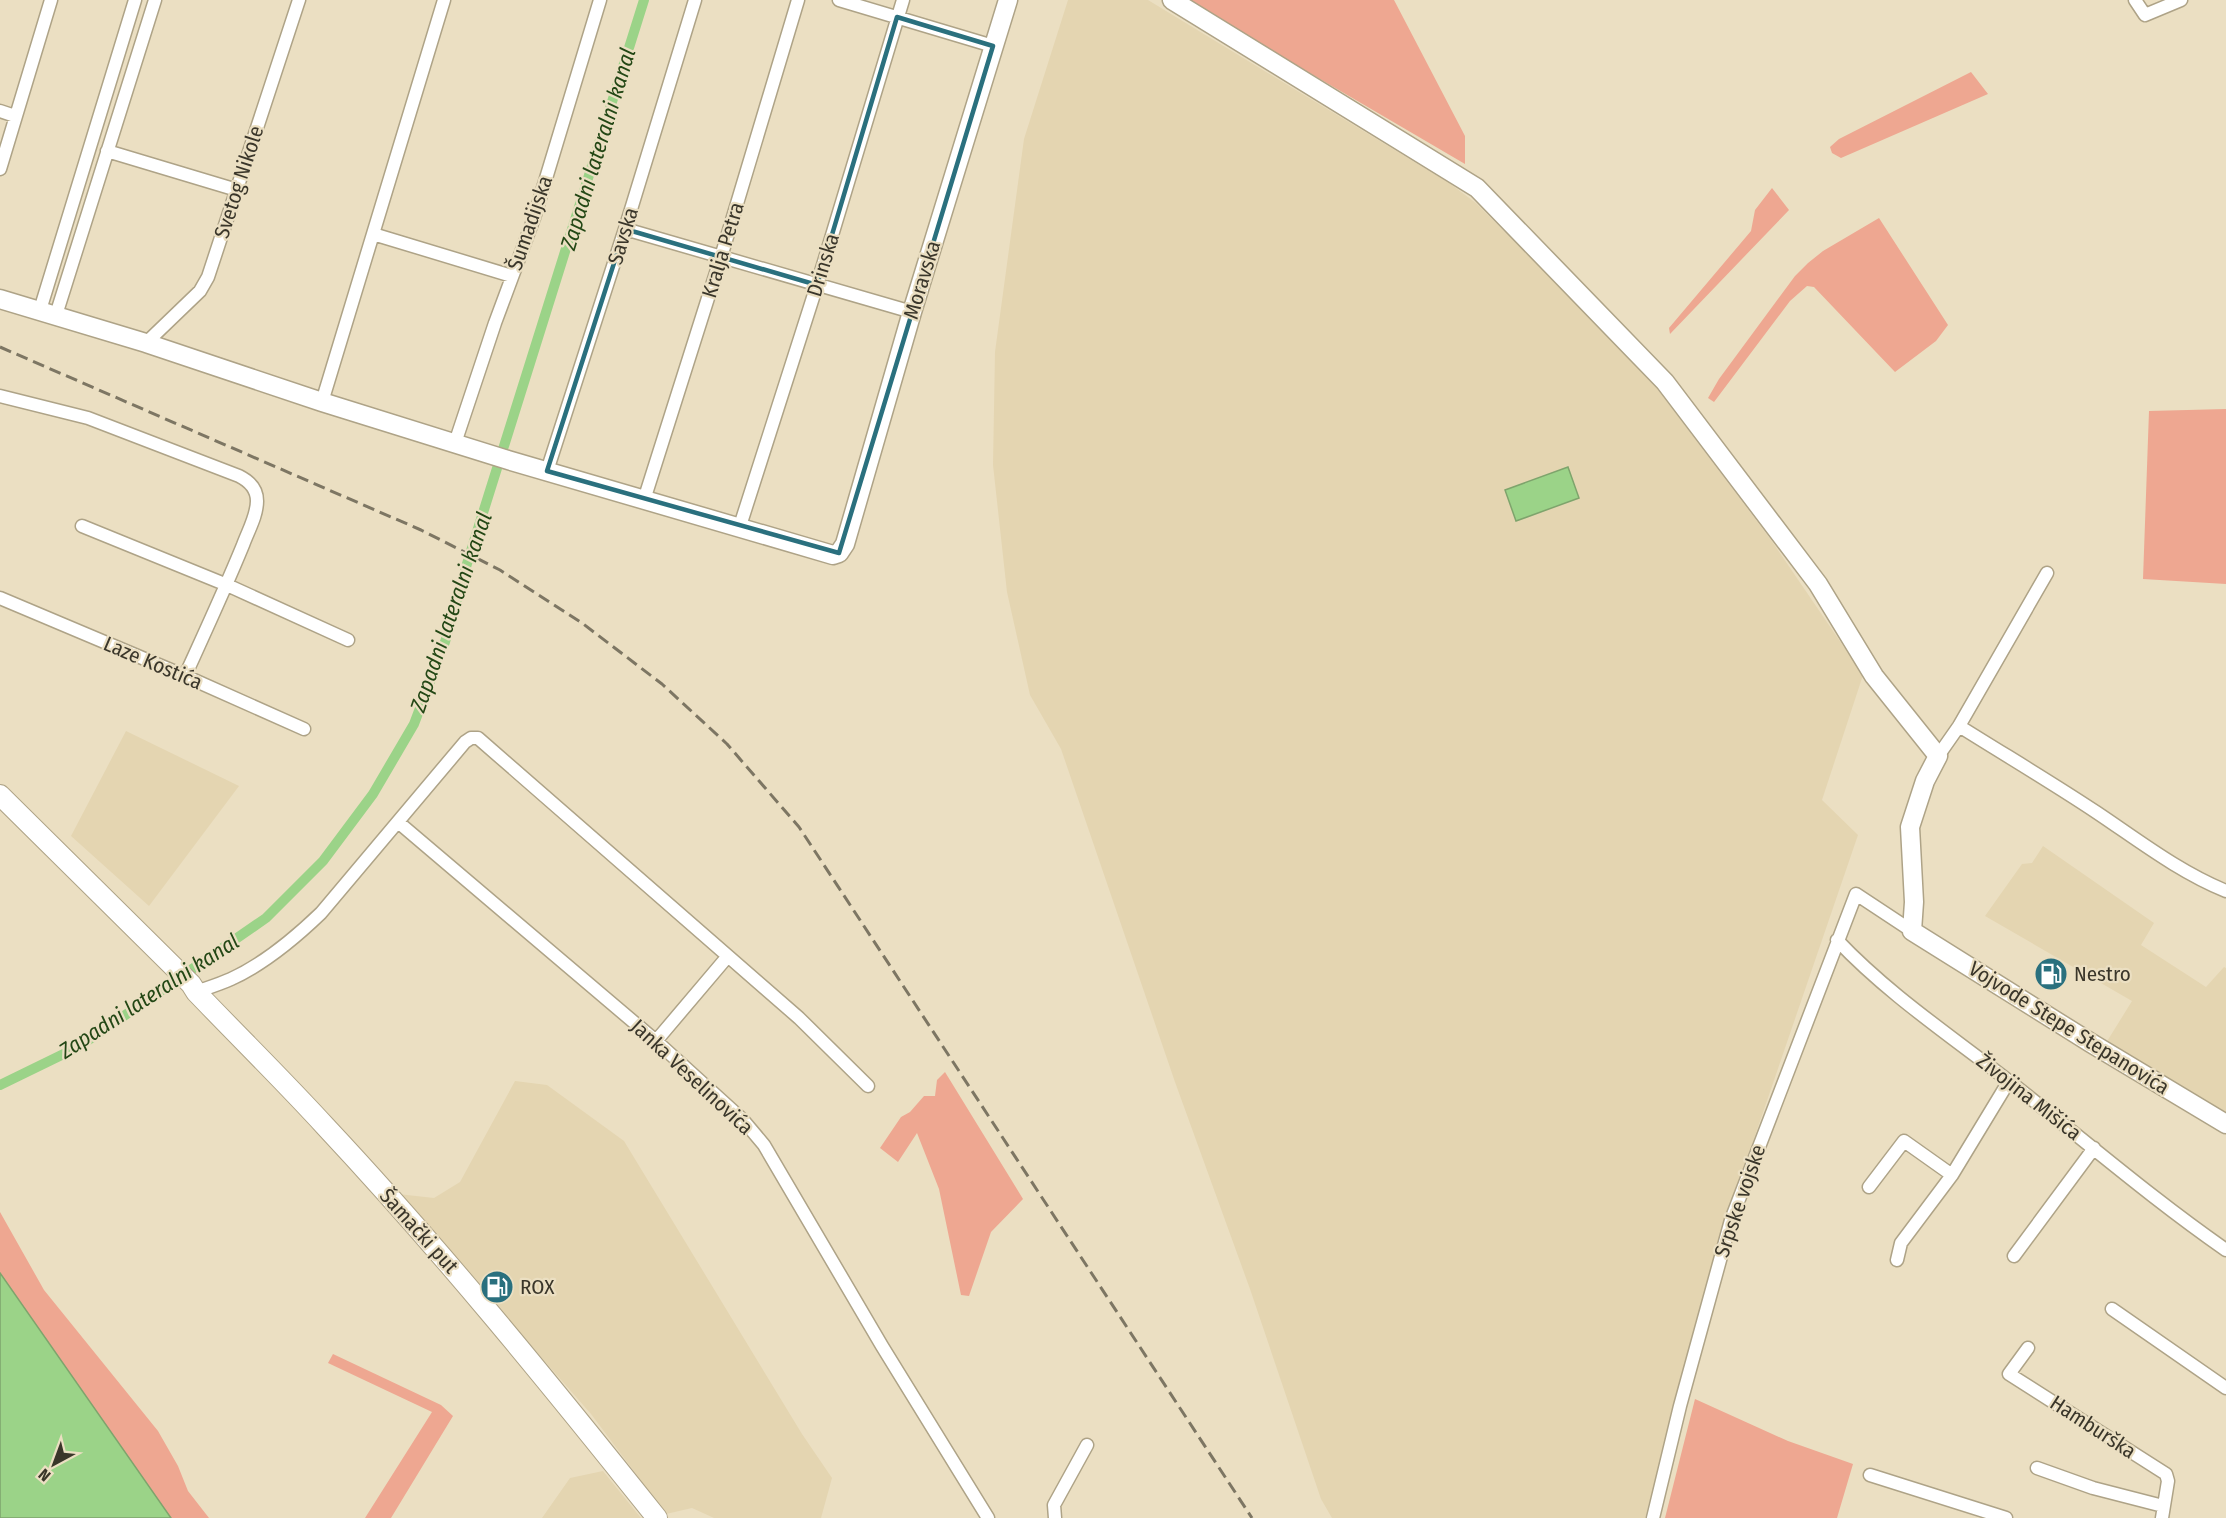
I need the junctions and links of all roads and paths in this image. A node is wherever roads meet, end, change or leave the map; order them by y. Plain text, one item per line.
1 (51, 0) edge
2 (135, 0) edge
3 (155, 0) edge
4 (299, 0) edge
5 (444, 0) edge
6 (600, 0) edge
7 (695, 0) edge
8 (798, 0) edge
9 (839, 0) edge
10 (903, 0) edge
11 (1008, 0) edge
12 (1172, 0) edge
13 (2135, 0) edge
14 (2181, 0) edge
15 (897, 17) junction
16 (993, 46) junction
17 (0, 111) edge
18 (15, 116) junction
19 (107, 151) junction
20 (0, 169) edge
21 (237, 190) junction
22 (625, 229) junction
23 (373, 234) junction
24 (721, 257) junction
25 (512, 276) junction
26 (817, 285) junction
27 (0, 299) edge
28 (48, 312) junction
29 (912, 312) junction
30 (146, 343) junction
31 (0, 396) edge
32 (322, 402) junction
33 (455, 443) junction
34 (547, 471) junction
35 (644, 500) junction
36 (82, 526) dead end
37 (739, 529) junction
38 (2047, 573) dead end
39 (227, 585) junction
40 (0, 598) edge
41 (348, 640) dead end
42 (185, 676) junction
43 (1959, 726) junction
44 (304, 729) dead end
45 (1938, 756) junction
46 (0, 795) edge
47 (398, 822) junction
48 (2226, 891) edge
49 (1912, 931) junction
50 (1837, 940) junction
51 (728, 956) junction
52 (193, 988) junction
53 (656, 1041) junction
54 (2009, 1082) junction
55 (868, 1086) dead end
56 (2226, 1124) edge
57 (2094, 1148) junction
58 (1952, 1176) junction
59 (1869, 1186) dead end
60 (2226, 1250) edge
61 (2014, 1256) dead end
62 (1897, 1260) dead end
63 (2112, 1309) dead end
64 (2028, 1348) dead end
65 (2226, 1388) edge
66 (1087, 1445) dead end
67 (2037, 1468) dead end
68 (1870, 1475) dead end
69 (2162, 1512) edge
70 (657, 1518) edge
71 (988, 1518) edge
72 (1055, 1518) edge
73 (1653, 1518) edge
74 (2007, 1518) edge

1 - 18 street
2 - 28 street
3 - 19 street
4 - 21 street, Svetog Nikole
5 - 23 street
6 - 25 street, Šumadijska
7 - 22 street, Savska
8 - 24 street, Kralja Petra
9 - 15 street
10 - 15 street, Drinska
11 - 16 street, Moravska
12 - 45 street
13 - 14 street
15 - 16 street
15 - 26 street, Drinska
16 - 29 street, Moravska
17 - 18 street
18 - 20 street
19 - 21 street
19 - 28 street
21 - 30 street, Svetog Nikole
22 - 24 street
22 - 34 street, Savska
23 - 25 street
23 - 32 street
24 - 26 street
24 - 35 street, Kralja Petra
25 - 33 street, Šumadijska
26 - 29 street
26 - 37 street, Drinska
27 - 28 street
28 - 30 street
29 - 37 street, Moravska
30 - 32 street
31 - 39 street
32 - 33 street
33 - 34 street
34 - 35 street
35 - 37 street
36 - 39 street
38 - 43 street
39 - 41 street
39 - 42 street
40 - 42 street, Laze Kostića
42 - 44 street, Laze Kostića
43 - 45 street
43 - 48 street
45 - 49 street
46 - 52 main road, Šamački put
47 - 51 street
47 - 52 street
47 - 53 street, Janka Veselinovića
49 - 50 street, Srpske vojske
49 - 56 street, Vojvode Stepe Stepanovića
50 - 54 street, Živojina Mišića
50 - 73 street, Srpske vojske
51 - 53 street
51 - 55 street
52 - 70 main road, Šamački put
53 - 71 street, Janka Veselinovića
54 - 57 street, Živojina Mišića
54 - 58 street
57 - 60 street, Živojina Mišića
57 - 61 street
58 - 59 street
58 - 62 street
63 - 65 street
64 - 69 street, Hamburška
66 - 72 street
67 - 69 street
68 - 74 street

